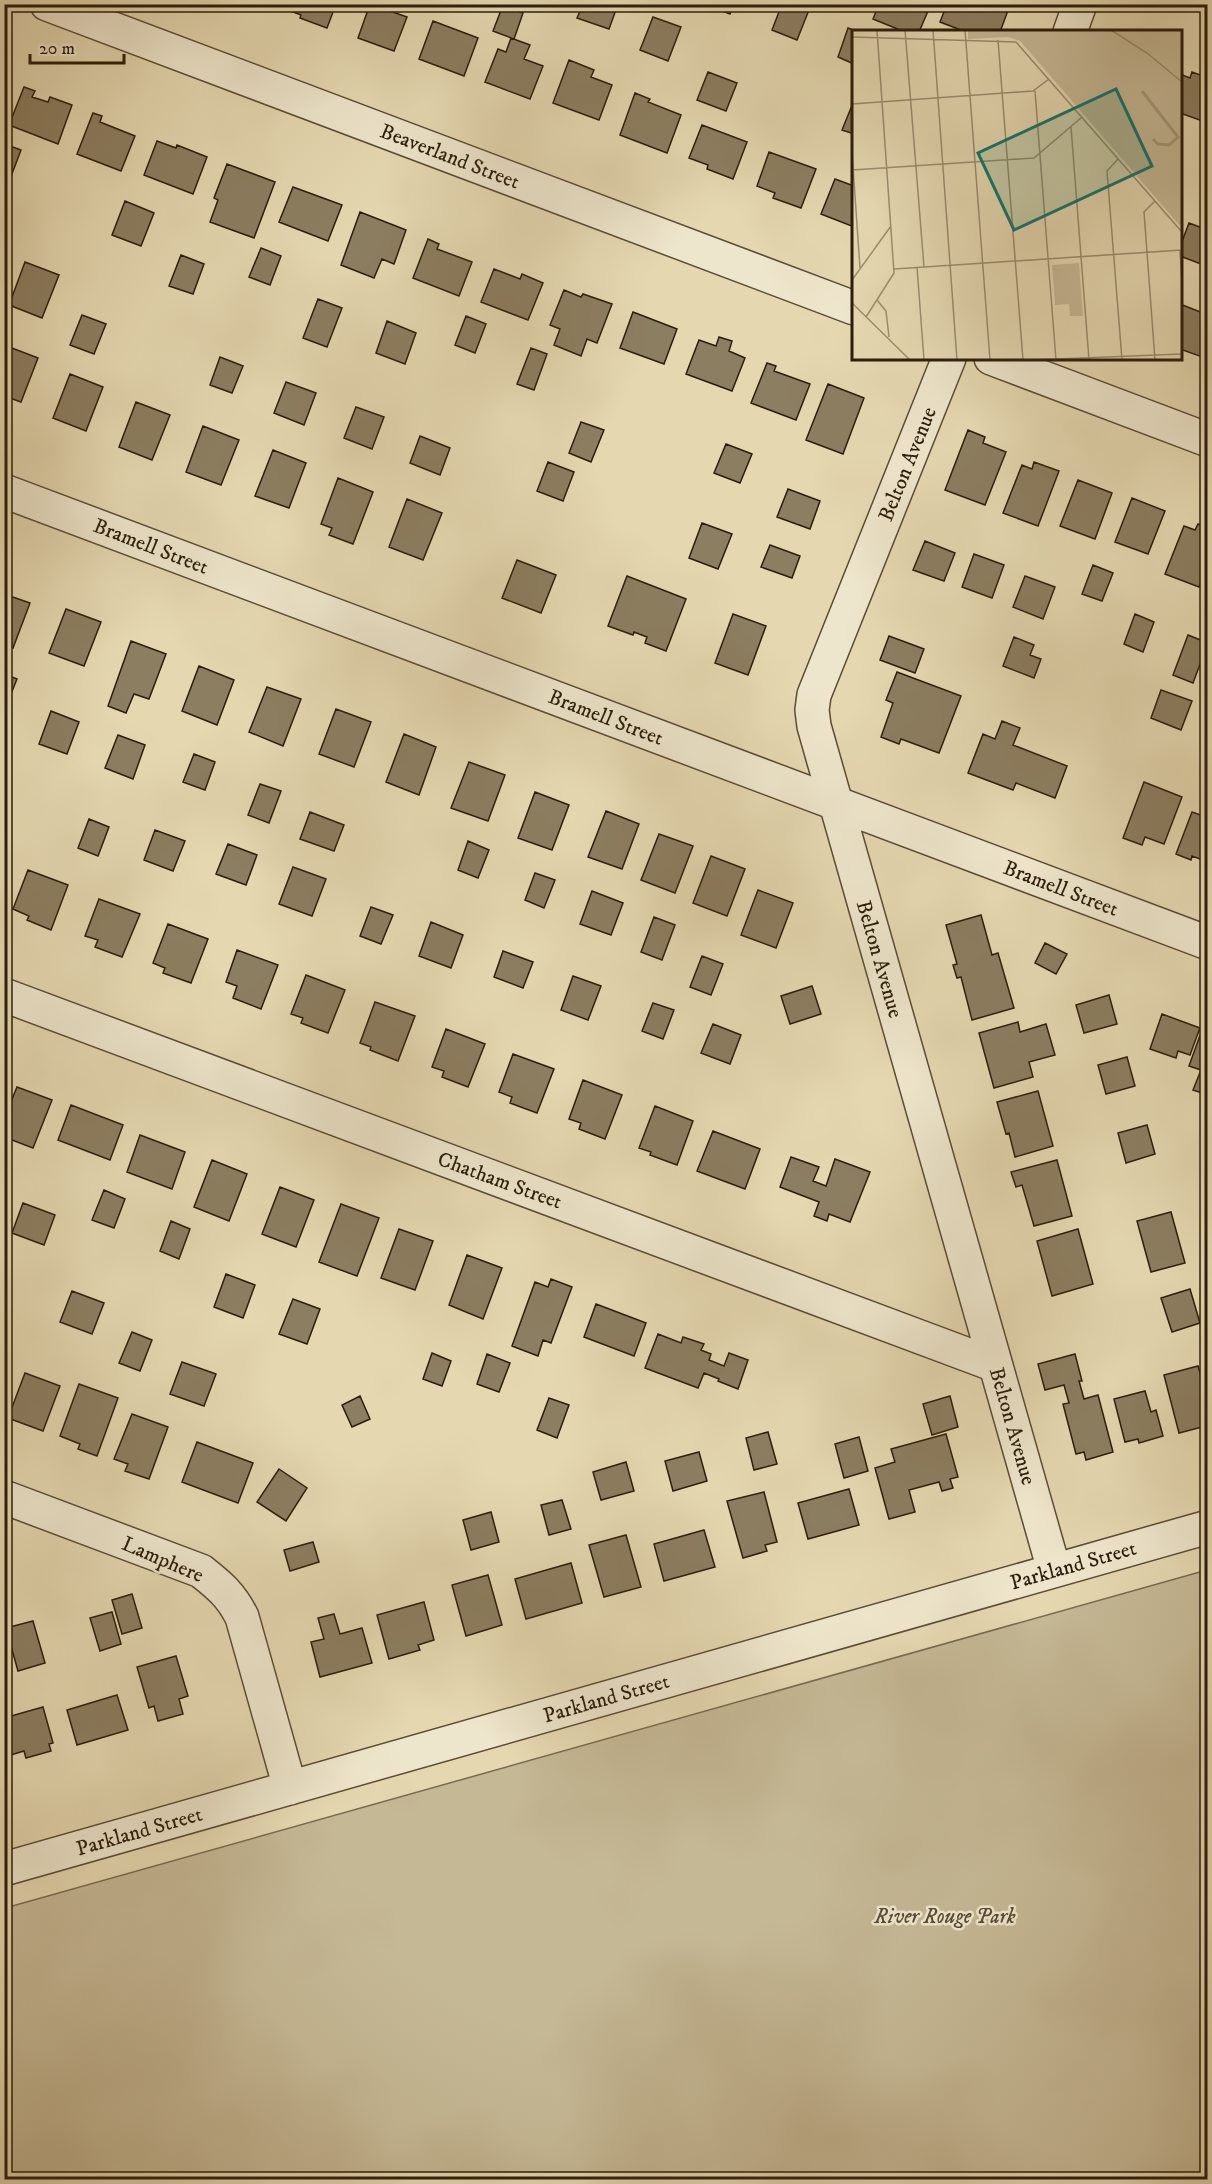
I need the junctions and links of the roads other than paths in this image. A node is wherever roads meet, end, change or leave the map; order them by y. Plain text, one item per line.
1 (47, 4) edge
2 (1080, 4) edge
3 (1071, 30) edge
4 (852, 307) edge
5 (948, 360) edge
6 (996, 360) edge
7 (1208, 440) edge
8 (4, 491) edge
9 (836, 803) junction
10 (1208, 943) edge
11 (4, 995) edge
12 (995, 1365) junction
13 (4, 1497) edge
14 (1208, 1527) edge
15 (1054, 1570) junction
16 (290, 1788) junction
17 (4, 1869) edge

1 - 4 street, Beaverland Street
2 - 3 street
5 - 9 street, Belton Avenue
6 - 7 street
8 - 9 street, Bramell Street
9 - 10 street, Bramell Street
9 - 12 street, Belton Avenue
11 - 12 street, Chatham Street
12 - 15 street, Belton Avenue
13 - 16 street, Lamphere
14 - 15 street, Parkland Street
15 - 16 street, Parkland Street
16 - 17 street, Parkland Street

